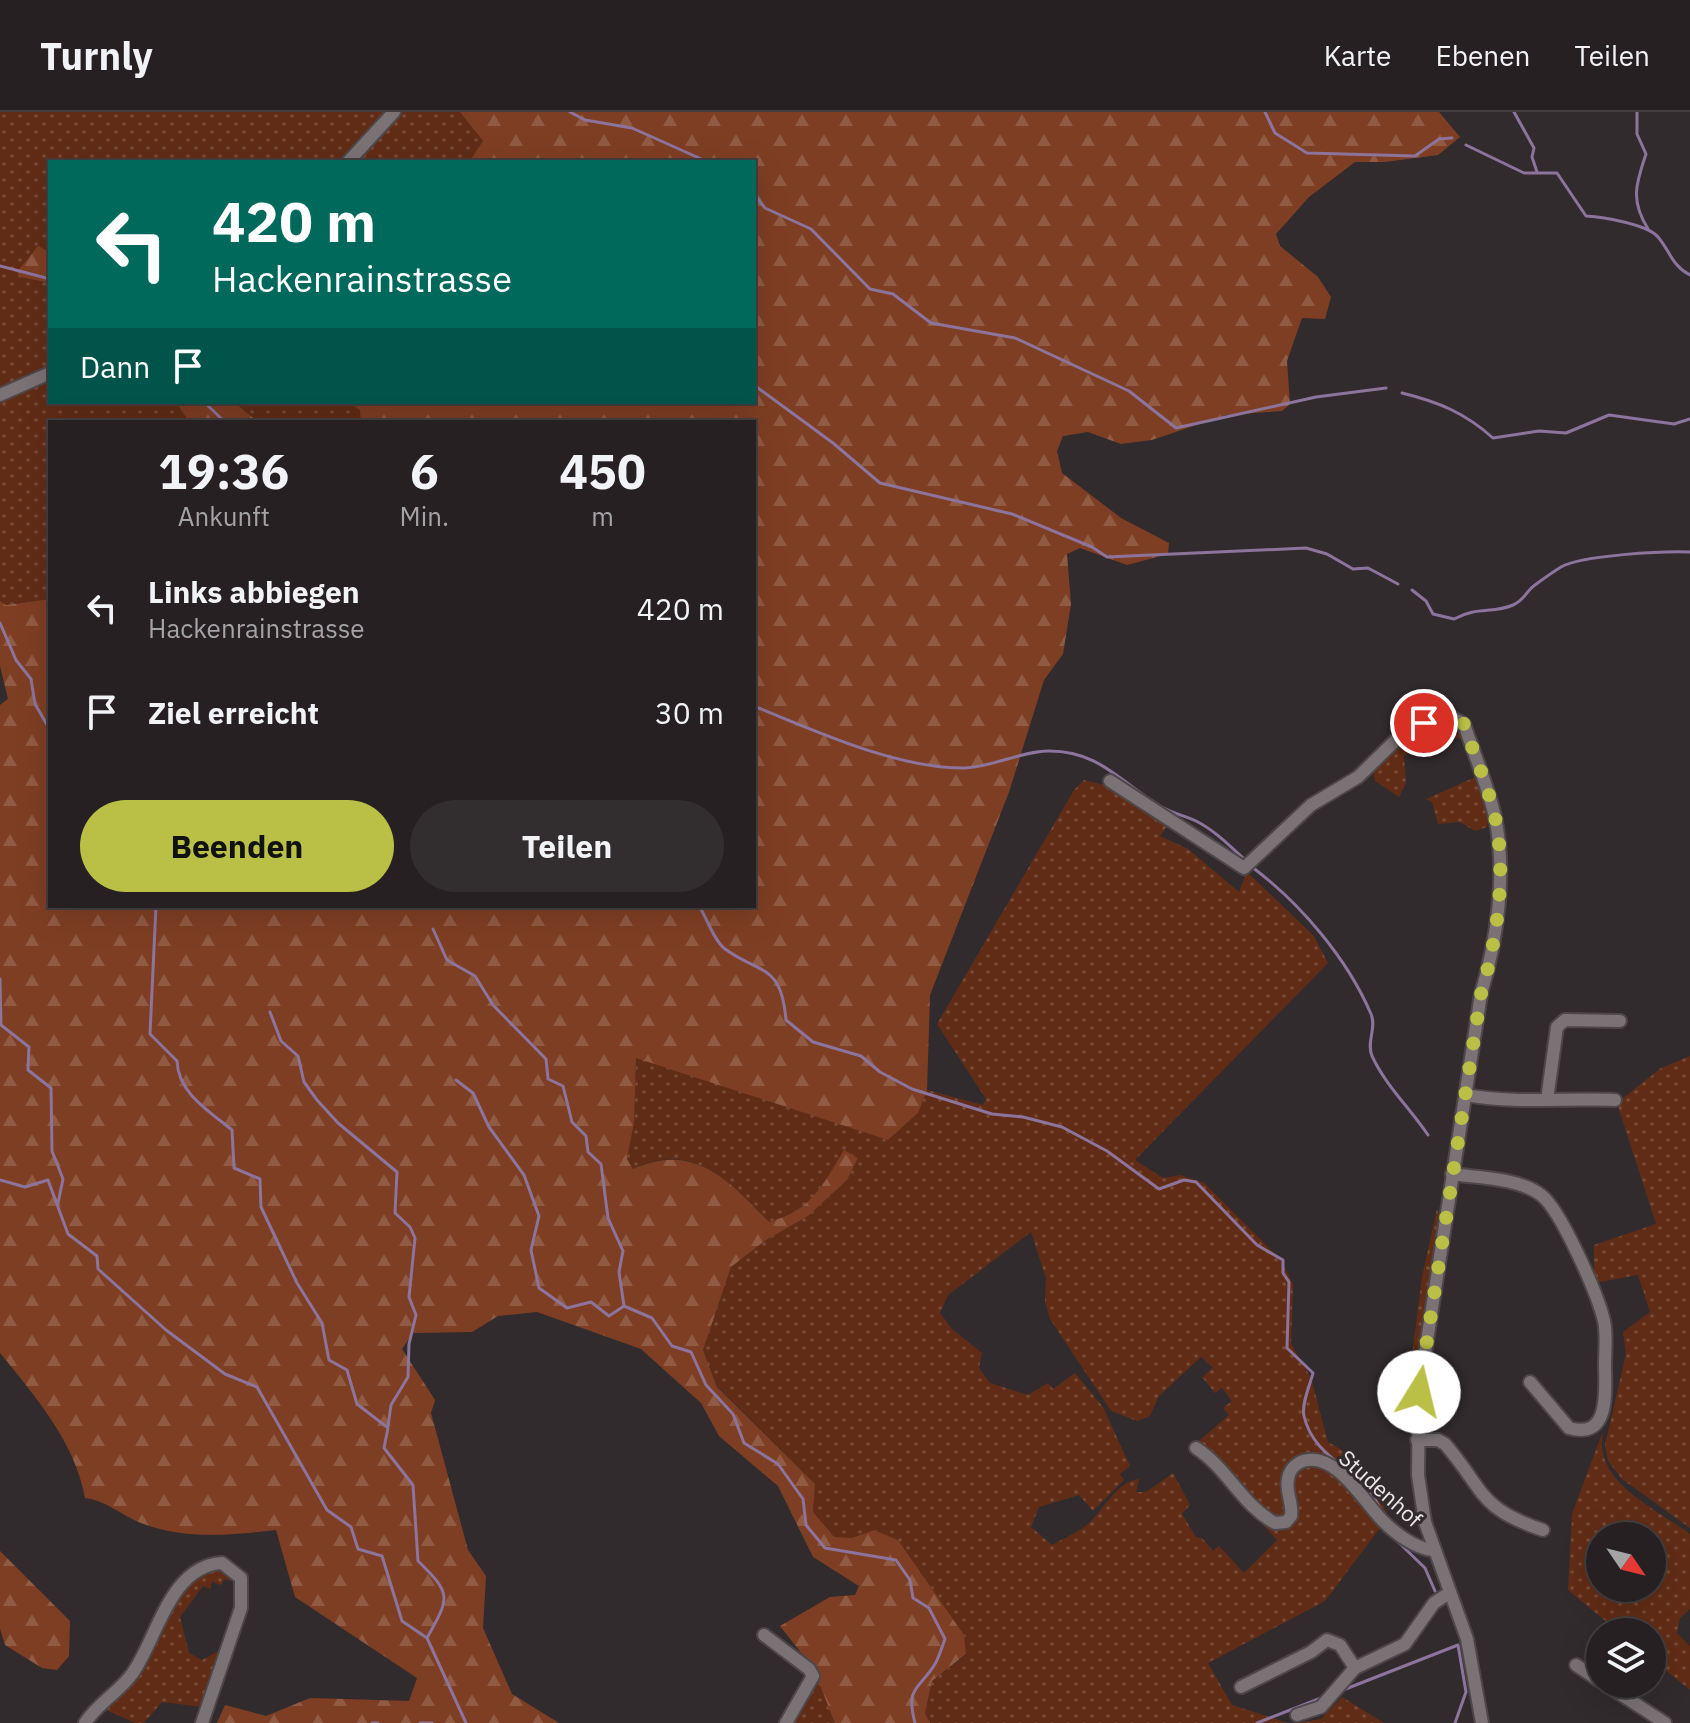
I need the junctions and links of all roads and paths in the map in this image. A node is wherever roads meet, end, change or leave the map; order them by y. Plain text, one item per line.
1 (394, 112) edge
2 (350, 160) edge
3 (48, 374) edge
4 (0, 395) edge
5 (1110, 781) dead end
6 (1620, 1021) dead end
7 (1466, 1095) junction
8 (1547, 1100) junction
9 (1615, 1100) dead end
10 (1452, 1174) junction
11 (1530, 1382) dead end
12 (1417, 1440) junction
13 (1196, 1448) dead end
14 (1543, 1530) dead end
15 (1432, 1550) junction
16 (1449, 1593) junction
17 (764, 1635) dead end
18 (1576, 1665) dead end
19 (1355, 1668) junction
20 (1586, 1672) edge
21 (1241, 1687) dead end
22 (1627, 1698) edge
23 (1297, 1715) dead end
24 (85, 1723) edge
25 (202, 1723) edge
26 (786, 1723) edge
27 (1482, 1723) edge
28 (1665, 1723) edge

1 - 2 street
3 - 4 street
5 - 7 street
6 - 8 street
7 - 8 street
7 - 10 street
8 - 9 street
10 - 11 street
10 - 12 street
12 - 14 street
12 - 15 street
13 - 15 street, Studenhof
15 - 16 street
16 - 19 street
16 - 27 street
17 - 26 street
18 - 20 street
19 - 21 street
19 - 23 street
22 - 28 street
24 - 25 street

